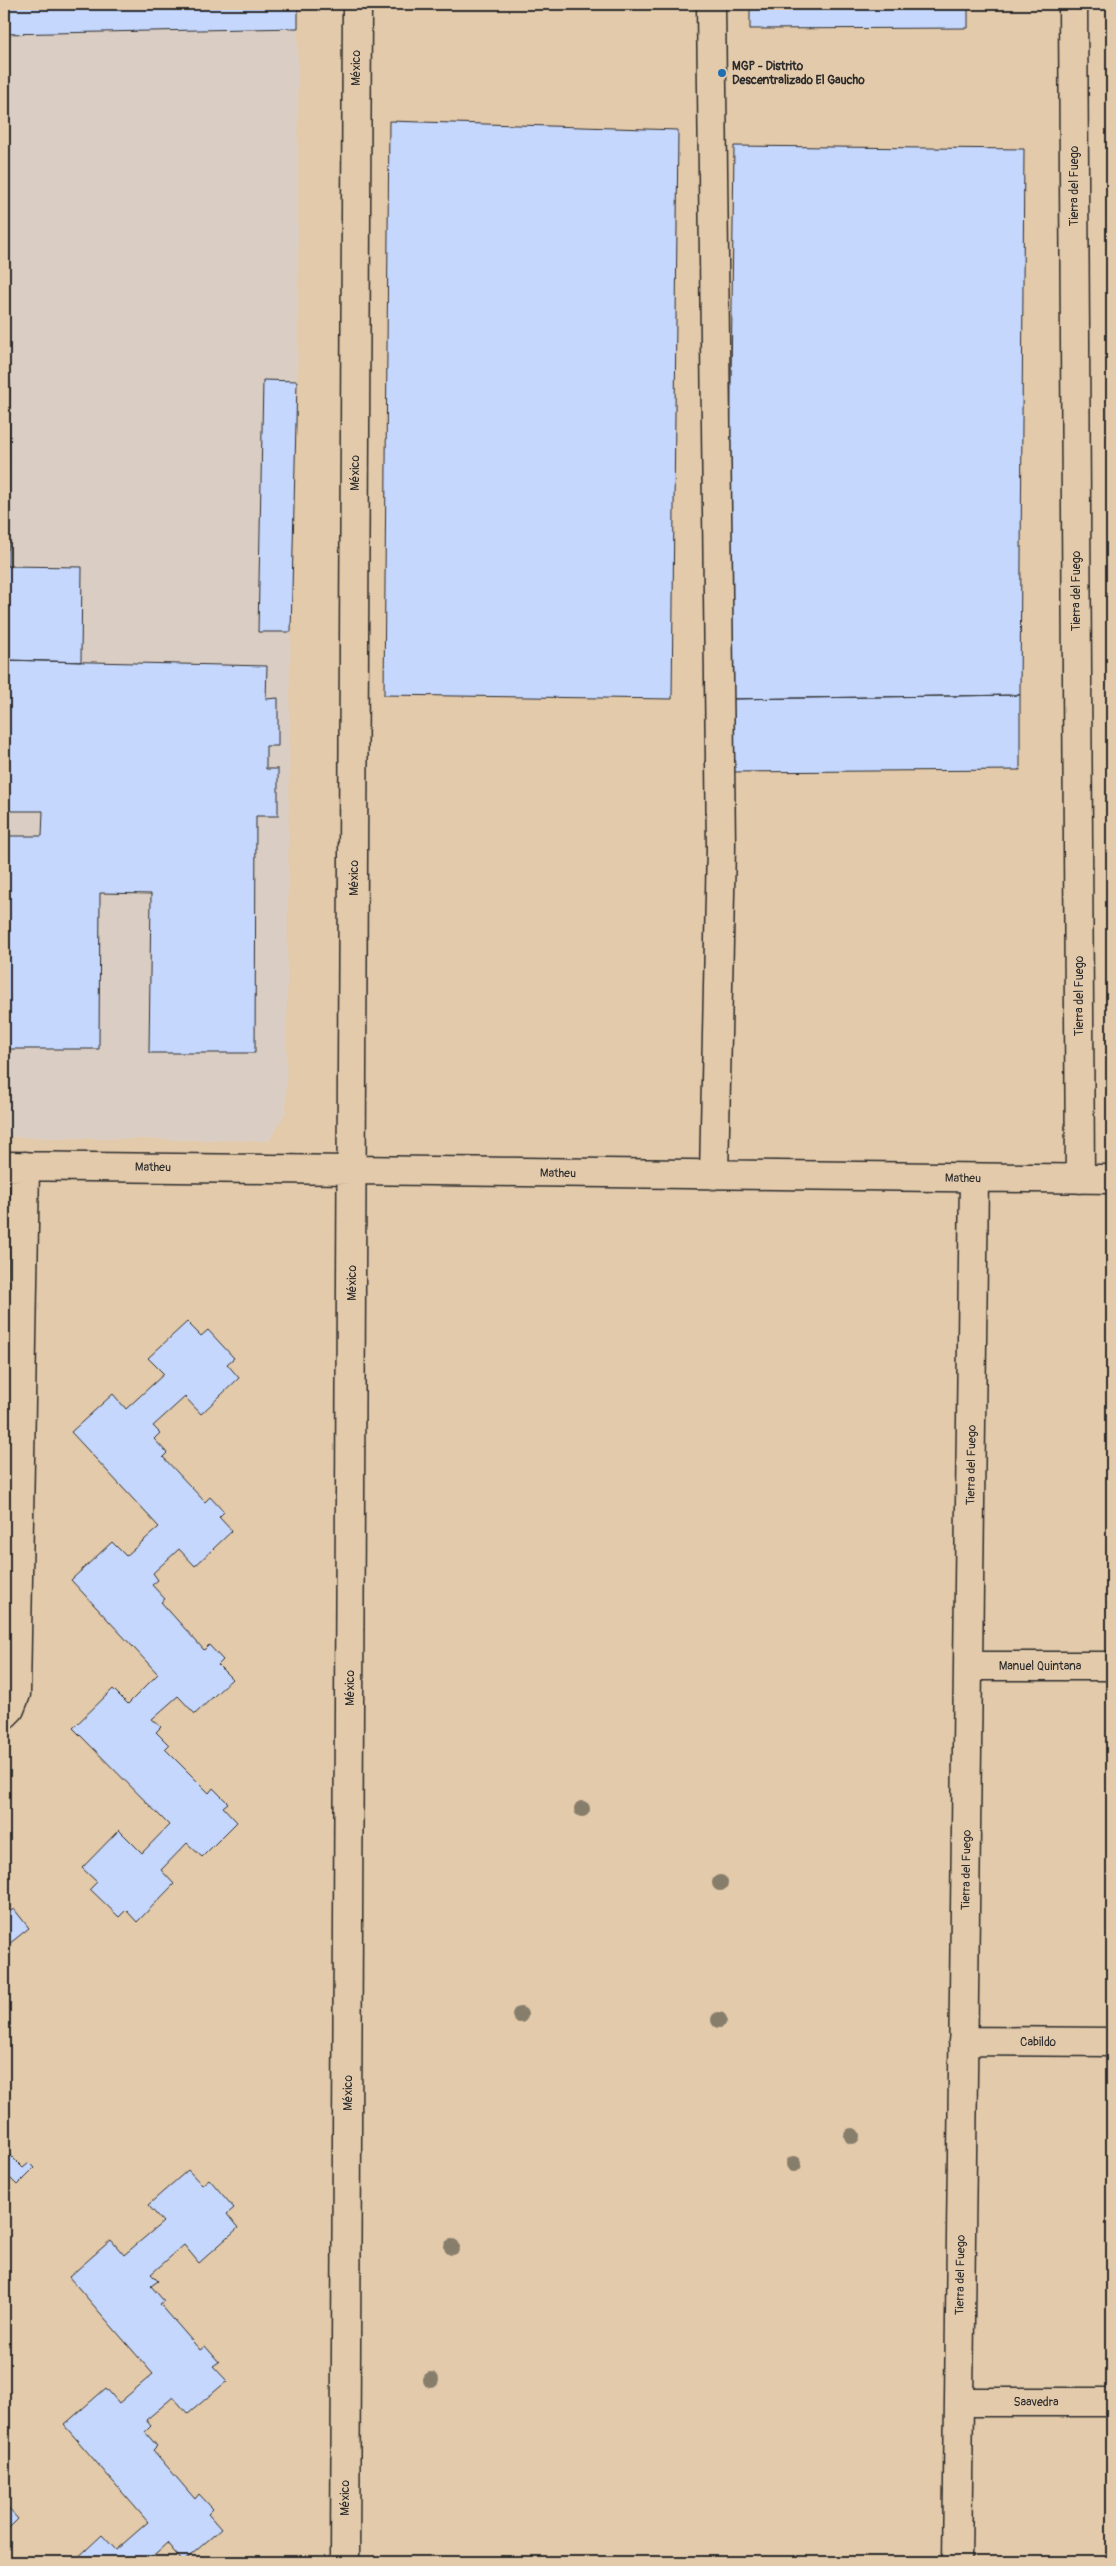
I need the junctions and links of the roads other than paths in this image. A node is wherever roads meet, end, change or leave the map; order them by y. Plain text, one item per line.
1 (356, 4) edge
2 (711, 4) edge
3 (1073, 4) edge
4 (14, 1166) edge
5 (353, 1170) junction
6 (714, 1175) junction
7 (974, 1178) junction
8 (1080, 1179) junction
9 (1112, 1179) edge
10 (968, 1666) junction
11 (1112, 1666) edge
12 (4, 1715) edge
13 (964, 2041) junction
14 (1112, 2042) edge
15 (959, 2402) junction
16 (1112, 2402) edge
17 (345, 2562) edge
18 (957, 2562) edge

1 - 5 street, México
2 - 6 street
3 - 8 street, Tierra del Fuego
4 - 5 street, Matheu
4 - 12 street
5 - 6 street, Matheu
5 - 17 street, México
6 - 7 street, Matheu
7 - 8 street, Matheu
7 - 10 street, Tierra del Fuego
8 - 9 street, Matheu
10 - 11 street, Manuel Quintana
10 - 13 street, Tierra del Fuego
13 - 14 street, Cabildo
13 - 15 street, Tierra del Fuego
15 - 16 street, Saavedra
15 - 18 street, Tierra del Fuego

